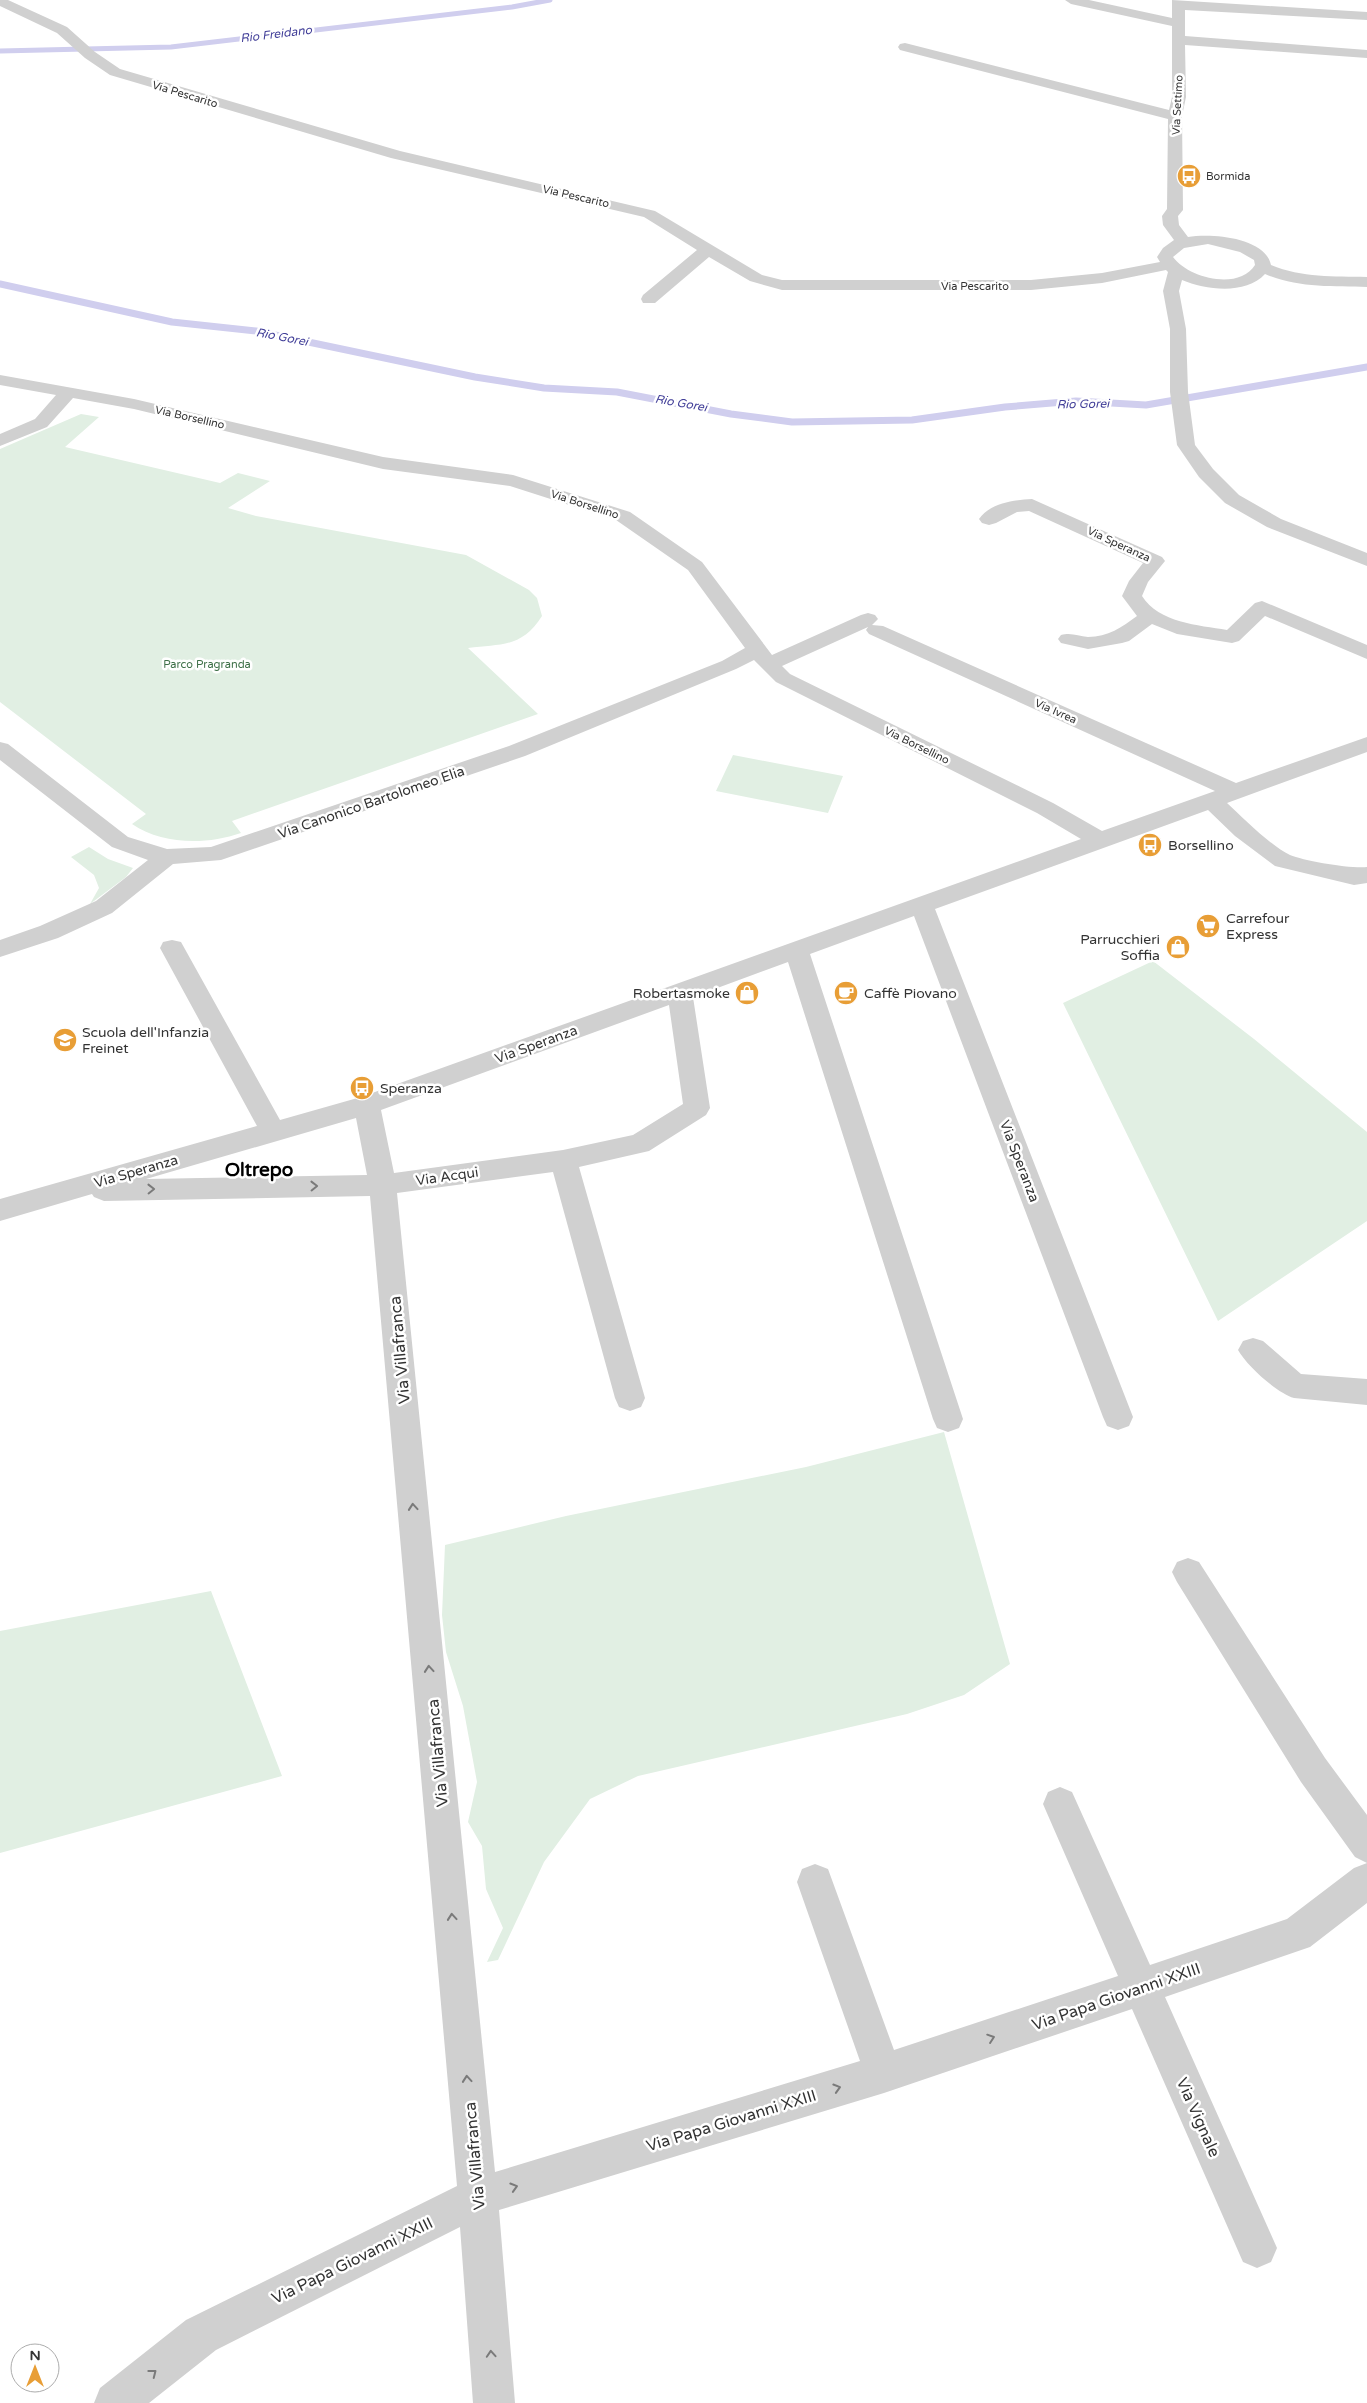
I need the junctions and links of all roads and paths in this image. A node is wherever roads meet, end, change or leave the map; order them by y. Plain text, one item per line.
1 (1071, 0) edge
2 (0, 1) edge
3 (1178, 3) edge
4 (16, 4) edge
5 (1367, 16) edge
6 (1178, 23) junction
7 (1178, 40) junction
8 (905, 47) dead end
9 (1367, 54) edge
10 (1175, 116) junction
11 (1175, 210) junction
12 (1208, 240) junction
13 (1184, 242) junction
14 (708, 249) junction
15 (1171, 262) junction
16 (1258, 272) junction
17 (1201, 281) junction
18 (1367, 282) edge
19 (649, 299) dead end
20 (1174, 304) junction
21 (0, 380) edge
22 (68, 393) junction
23 (0, 440) edge
24 (989, 519) dead end
25 (1367, 560) edge
26 (1151, 615) junction
27 (872, 625) joint
28 (1068, 640) dead end
29 (1367, 653) edge
30 (762, 657) junction
31 (1367, 744) edge
32 (0, 748) edge
33 (1236, 792) junction
34 (1212, 801) junction
35 (1101, 841) junction
36 (166, 857) junction
37 (1367, 875) edge
38 (922, 906) junction
39 (172, 948) dead end
40 (0, 949) edge
41 (797, 951) junction
42 (680, 992) junction
43 (367, 1104) junction
44 (273, 1131) junction
45 (563, 1160) junction
46 (383, 1185) junction
47 (67, 1191) junction
48 (0, 1210) edge
49 (1253, 1350) dead end
50 (1367, 1392) edge
51 (630, 1398) dead end
52 (1118, 1417) dead end
53 (948, 1419) dead end
54 (1188, 1572) dead end
55 (1060, 1804) dead end
56 (1367, 1845) edge
57 (1367, 1881) edge
58 (815, 1882) dead end
59 (1142, 1987) junction
60 (884, 2074) junction
61 (478, 2198) junction
62 (1257, 2248) dead end
63 (115, 2403) edge
64 (494, 2403) edge

1 - 6 street
2 - 4 street, Via Pescarito
3 - 5 street
3 - 6 street, Via Settimo
4 - 14 street, Via Pescarito
6 - 7 street, Via Settimo
7 - 9 street
7 - 10 street, Via Settimo
8 - 10 street
10 - 11 street, Via Settimo
11 - 12 street
11 - 13 street, Via Settimo
12 - 13 street
12 - 16 street
13 - 15 street, Via Pescarito
14 - 15 street, Via Pescarito
14 - 19 street
15 - 17 street
15 - 20 street
16 - 17 street
16 - 18 street
17 - 20 street
20 - 25 street
21 - 22 street, Via Borsellino
22 - 23 street
22 - 30 street, Via Borsellino
24 - 26 street, Via Speranza
26 - 28 street
26 - 29 street, Via Speranza
27 - 30 street, Via Canonico Bartolomeo Elia
27 - 33 street, Via Ivrea
30 - 35 street, Via Borsellino
30 - 36 street, Via Canonico Bartolomeo Elia
31 - 33 street, Via Speranza
32 - 36 street, Via Canonico Bartolomeo Elia
33 - 34 street, Via Speranza
34 - 35 street, Via Speranza
34 - 37 street
35 - 38 street, Via Speranza
36 - 40 street
38 - 41 street, Via Speranza
38 - 52 street, Via Speranza
39 - 44 street
41 - 42 street, Via Speranza
41 - 53 street
42 - 43 street, Via Speranza
42 - 45 street, Via Acqui
43 - 44 street, Via Speranza
43 - 46 street, Via Villafranca
44 - 47 street, Via Speranza
45 - 46 street, Via Acqui
45 - 51 street
47 -> 46 street, Via Acqui
61 -> 46 street, Via Villafranca
47 - 48 street, Via Speranza
49 - 50 street
54 - 56 street
55 - 59 street, Via Vignale
57 - 59 street, Via Papa Giovanni XXIII
58 - 60 street
60 -> 59 street, Via Papa Giovanni XXIII
59 - 62 street, Via Vignale
61 -> 60 street, Via Papa Giovanni XXIII
63 -> 61 street, Via Papa Giovanni XXIII
64 -> 61 street, Via Villafranca

